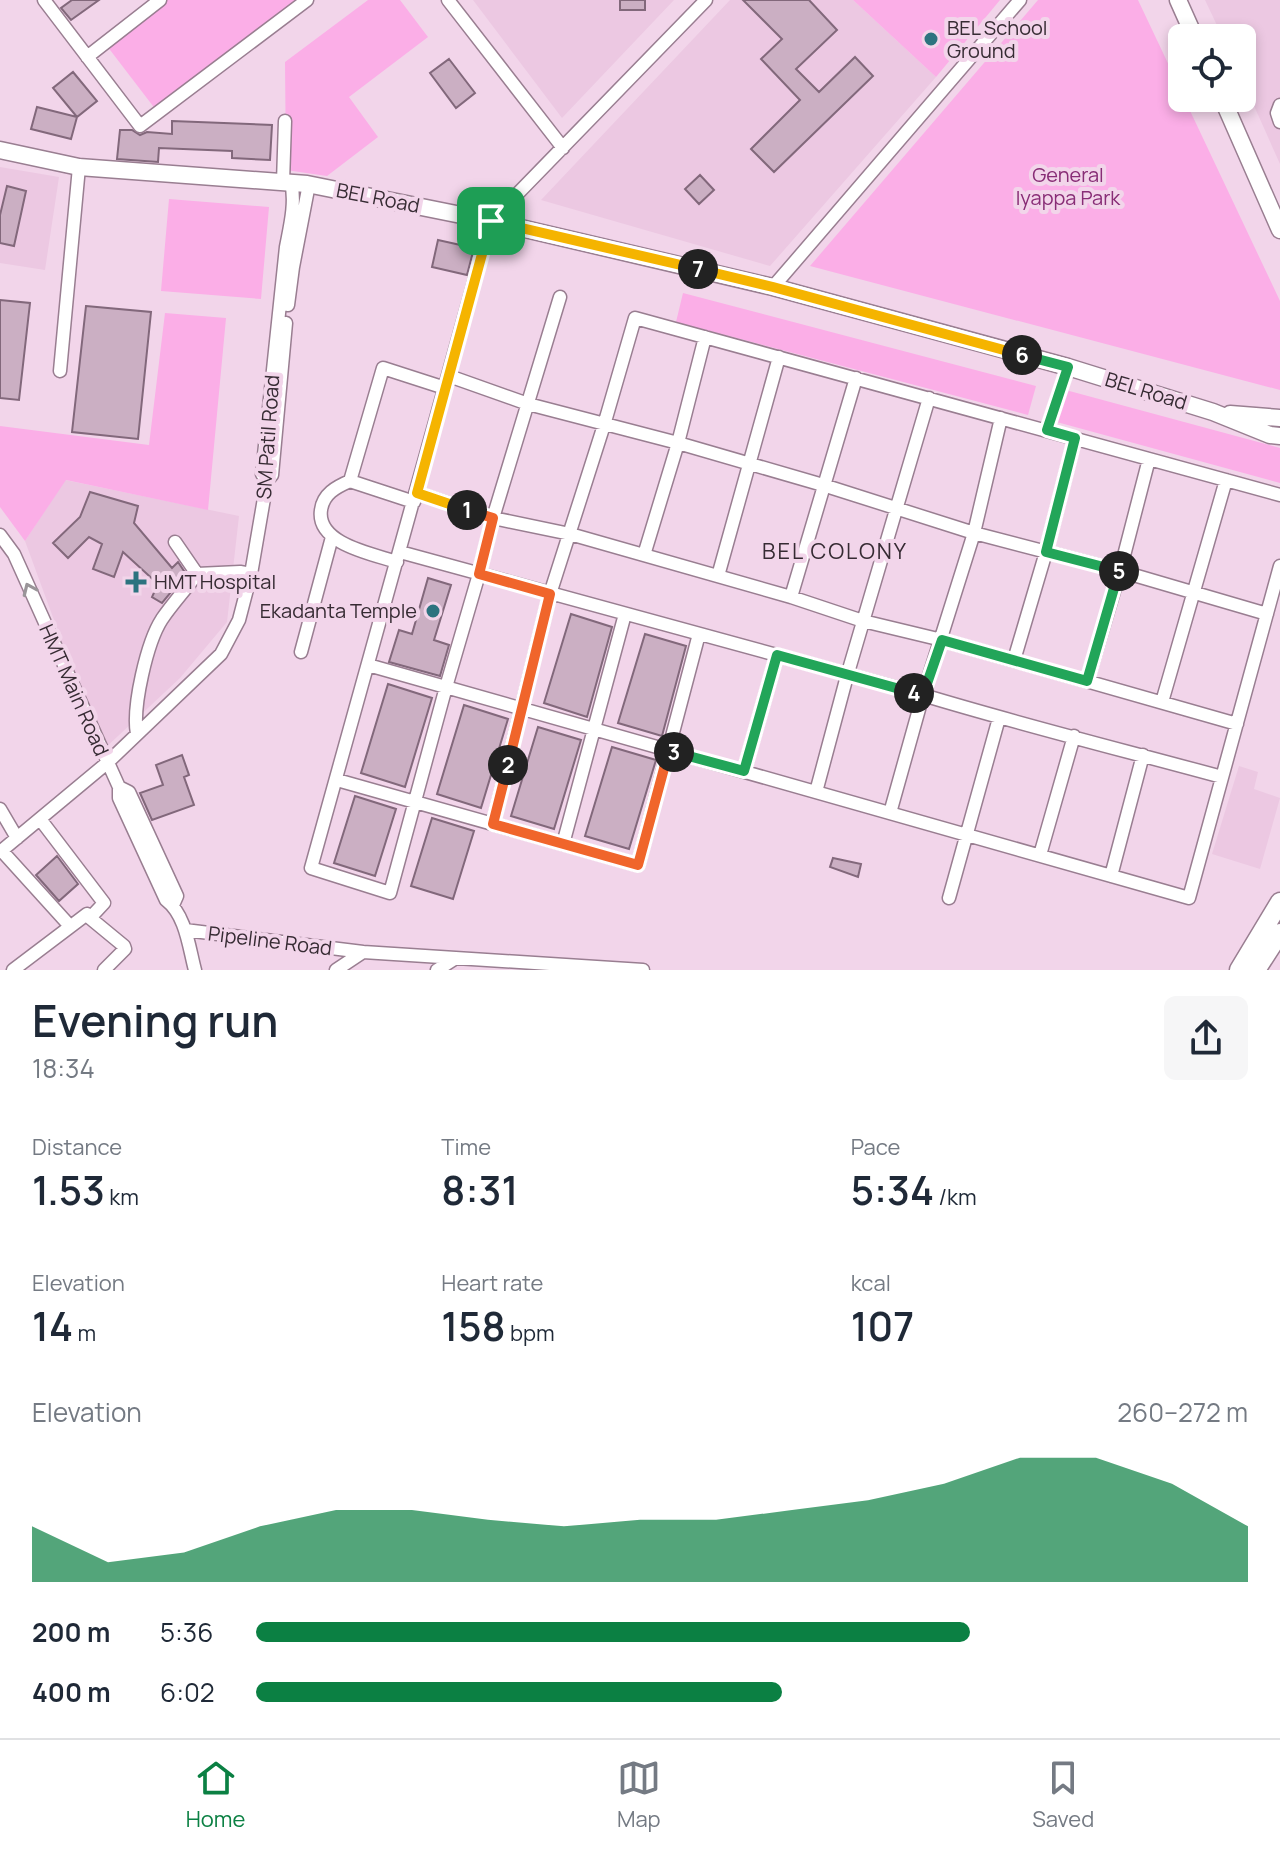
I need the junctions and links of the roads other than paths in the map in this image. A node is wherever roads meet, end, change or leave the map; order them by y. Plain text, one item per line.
1 (44, 0) edge
2 (160, 0) edge
3 (307, 0) edge
4 (448, 0) edge
5 (706, 0) edge
6 (1020, 0) edge
7 (1184, 1) edge
8 (1191, 24) edge
9 (1198, 24) edge
10 (87, 57) junction
11 (1280, 106) edge
12 (1228, 112) edge
13 (1238, 112) edge
14 (285, 121) dead end
15 (1280, 122) edge
16 (563, 148) junction
17 (0, 150) edge
18 (79, 167) junction
19 (287, 182) junction
20 (309, 184) junction
21 (1280, 208) edge
22 (491, 221) junction
23 (1280, 230) edge
24 (773, 287) junction
25 (560, 297) dead end
26 (705, 337) junction
27 (779, 357) junction
28 (1068, 367) junction
29 (60, 371) dead end
30 (856, 378) junction
31 (447, 382) junction
32 (929, 398) junction
33 (528, 404) junction
34 (1213, 412) junction
35 (1001, 418) junction
36 (1280, 418) edge
37 (604, 425) junction
38 (1047, 430) junction
39 (1280, 436) edge
40 (1075, 438) junction
41 (678, 443) junction
42 (1149, 459) junction
43 (750, 464) junction
44 (1226, 480) junction
45 (267, 481) junction
46 (350, 481) junction
47 (823, 485) junction
48 (1280, 495) edge
49 (415, 498) junction
50 (897, 510) junction
51 (493, 518) junction
52 (974, 533) junction
53 (570, 534) junction
54 (0, 535) edge
55 (332, 537) junction
56 (175, 542) dead end
57 (1046, 552) junction
58 (644, 555) junction
59 (398, 557) junction
60 (1280, 566) edge
61 (1120, 571) junction
62 (197, 574) junction
63 (251, 574) junction
64 (479, 574) junction
65 (718, 576) junction
66 (1192, 592) junction
67 (550, 594) junction
68 (791, 597) junction
69 (625, 614) junction
70 (1267, 614) junction
71 (863, 621) junction
72 (699, 634) junction
73 (942, 640) junction
74 (301, 652) dead end
75 (777, 655) junction
76 (1014, 660) junction
77 (368, 665) junction
78 (847, 676) junction
79 (1087, 681) junction
80 (446, 687) junction
81 (923, 695) junction
82 (1162, 702) junction
83 (521, 708) junction
84 (999, 718) junction
85 (1237, 724) junction
86 (595, 729) junction
87 (137, 734) junction
88 (1074, 736) junction
89 (669, 750) junction
90 (1143, 755) junction
91 (107, 763) junction
92 (744, 771) junction
93 (1222, 777) junction
94 (337, 780) junction
95 (816, 792) junction
96 (415, 802) junction
97 (0, 809) edge
98 (890, 813) junction
99 (40, 819) junction
100 (493, 824) junction
101 (967, 835) junction
102 (17, 838) junction
103 (563, 844) junction
104 (1, 851) edge
105 (1040, 855) junction
106 (1111, 876) junction
107 (949, 898) dead end
108 (1280, 902) edge
109 (90, 918) junction
110 (69, 925) junction
111 (185, 930) junction
112 (1280, 933) edge
113 (363, 952) junction
114 (456, 958) junction
115 (30, 965) edge
116 (566, 968) edge
117 (13, 970) edge
118 (104, 970) edge
119 (195, 970) edge
120 (336, 970) edge
121 (437, 970) edge
122 (643, 970) edge
123 (1239, 970) edge
124 (1256, 970) edge

1 - 10 street
2 - 10 street
3 - 10 street
4 - 16 street
5 - 16 street
6 - 24 street
7 - 8 main road
7 - 9 main road
11 - 15 street
12 - 23 main road
13 - 21 main road
14 - 19 street, SM Patil Road
16 - 22 street
17 - 18 main road, BEL Road
18 - 19 main road, BEL Road
18 - 29 street
19 - 20 main road, BEL Road
19 - 45 street, SM Patil Road
20 - 22 main road, BEL Road
20 - 45 street
22 - 24 main road, BEL Road
22 - 31 street
24 - 28 main road, BEL Road
25 - 33 street
26 - 27 street
26 - 37 street
26 - 41 street
27 - 30 street
27 - 43 street
28 - 34 main road, BEL Road
28 - 38 street
30 - 32 street
30 - 47 street
31 - 33 street
31 - 46 street
31 - 49 street
32 - 35 street
32 - 50 street
33 - 37 street
33 - 51 street
34 - 36 main road, BEL Road
34 - 39 main road, BEL Road
35 - 38 street
35 - 52 street
37 - 41 street
37 - 53 street
38 - 40 street
40 - 42 street
40 - 57 street
41 - 43 street
41 - 58 street
42 - 44 street
42 - 61 street
43 - 47 street
43 - 65 street
44 - 48 street
44 - 66 street
45 - 63 street, SM Patil Road
46 - 49 street
46 - 55 street
47 - 50 street
47 - 68 street
49 - 51 street
49 - 59 street
50 - 52 street
50 - 71 street
51 - 53 street
51 - 64 street
52 - 57 street
52 - 73 street
53 - 58 street
53 - 67 street
91 -> 54 street, HMT Main Road
55 - 59 street
55 - 74 street
56 - 62 street
57 - 61 street
57 - 76 street
58 - 65 street
59 - 64 street
59 - 77 street
60 - 70 street
61 - 66 street
61 - 79 street
62 - 63 street
62 - 87 street
63 - 87 street, SM Patil Road
64 - 67 street
64 - 80 street
65 - 68 street
66 - 70 street
66 - 82 street
67 - 69 street
67 - 83 street
68 - 71 street
69 - 72 street
69 - 86 street
70 - 85 street
71 - 73 street
71 - 78 street
72 - 75 street
72 - 89 street
73 - 76 street
73 - 81 street
75 - 78 street
75 - 92 street
76 - 79 street
77 - 80 street
77 - 94 street
78 - 81 street
78 - 95 street
79 - 82 street
80 - 83 street
80 - 96 street
81 - 84 street
81 - 98 street
82 - 85 street
83 - 86 street
83 - 100 street
84 - 88 street
84 - 101 street
85 - 93 street
86 - 89 street
86 - 103 street
87 - 91 street, SM Patil Road
88 - 90 street
88 - 105 street
89 - 92 street
89 - 103 street
90 - 93 street
90 - 106 street
91 - 99 street, HMT Main Road
91 - 111 street
92 - 95 street
93 - 106 street
94 - 96 street
94 - 96 street
95 - 98 street
96 - 100 street
97 - 102 street
98 - 101 street
99 - 102 street, HMT Main Road
99 - 109 street
100 - 103 street
101 - 105 street
101 - 107 street
102 - 104 street, HMT Main Road
104 - 110 street
105 - 106 street
108 - 123 highway
109 - 110 street
109 - 118 street
110 - 115 street
111 - 113 street, Pipeline Road
111 - 119 street
112 - 124 highway
113 - 114 street, Pipeline Road
113 - 120 street
114 - 116 street, Pipeline Road
114 - 121 street
115 - 117 street
116 - 122 street, Pipeline Road

